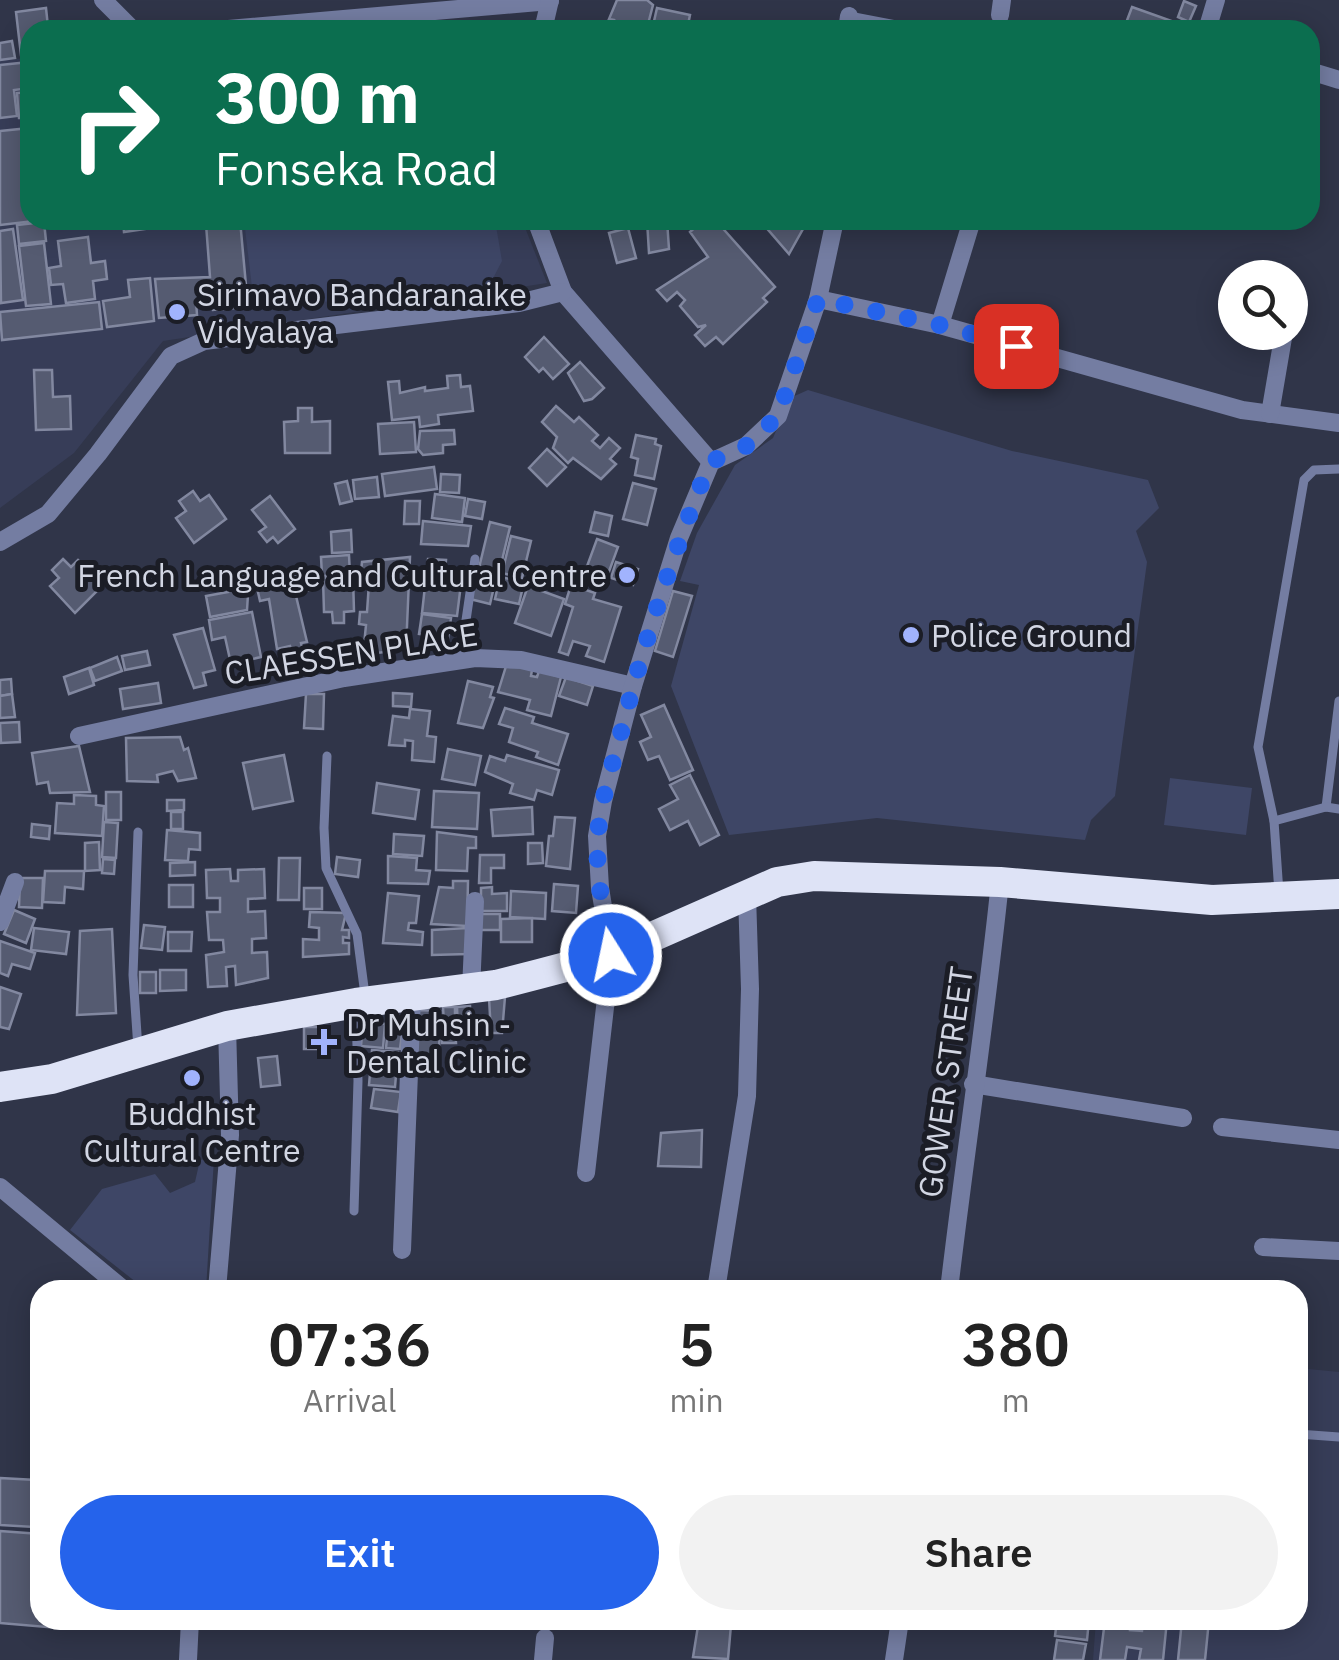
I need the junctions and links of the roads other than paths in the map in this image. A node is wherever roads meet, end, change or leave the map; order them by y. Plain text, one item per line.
1 (103, 0) edge
2 (550, 0) edge
3 (123, 20) edge
4 (329, 20) edge
5 (540, 230) edge
6 (833, 230) edge
7 (969, 230) edge
8 (562, 292) junction
9 (818, 299) junction
10 (940, 325) junction
11 (1281, 350) edge
12 (1270, 414) junction
13 (1339, 423) edge
14 (710, 462) junction
15 (1339, 469) edge
16 (0, 542) edge
17 (475, 559) dead end
18 (460, 661) junction
19 (633, 686) junction
20 (1339, 701) edge
21 (78, 736) dead end
22 (327, 756) dead end
23 (1326, 807) junction
24 (1339, 809) edge
25 (1274, 820) junction
26 (138, 832) dead end
27 (15, 882) dead end
28 (1000, 882) junction
29 (1339, 894) edge
30 (746, 895) junction
31 (1279, 896) junction
32 (475, 901) dead end
33 (0, 922) edge
34 (611, 955) junction
35 (471, 988) junction
36 (412, 997) junction
37 (361, 1003) junction
38 (227, 1026) junction
39 (138, 1052) junction
40 (5, 1084) edge
41 (973, 1084) junction
42 (1183, 1118) dead end
43 (1222, 1126) dead end
44 (1339, 1140) edge
45 (586, 1173) dead end
46 (0, 1188) edge
47 (354, 1211) dead end
48 (1263, 1247) dead end
49 (402, 1250) dead end
50 (1339, 1251) edge
51 (112, 1280) edge
52 (218, 1280) edge
53 (718, 1280) edge
54 (950, 1280) edge
55 (1308, 1435) edge
56 (1339, 1437) edge
57 (190, 1630) edge
58 (898, 1630) edge
59 (545, 1638) dead end
60 (188, 1660) edge
61 (543, 1660) edge
62 (894, 1660) edge

1 - 3 street
2 - 4 street
5 - 8 street
6 - 9 street
7 - 10 street
8 - 14 street
8 - 16 street
9 - 10 street
9 - 14 street
10 - 12 street
11 - 12 street
12 - 13 street
14 - 19 street
15 - 25 lane
17 - 18 lane
18 - 19 street, CLAESSEN PLACE
18 - 21 street, CLAESSEN PLACE
19 - 34 street
20 - 23 lane
22 - 37 lane
23 - 24 lane
23 - 25 lane
25 - 31 lane
26 - 39 lane
27 - 33 street
28 - 30 highway
28 - 31 highway
28 - 41 street, GOWER STREET
29 - 31 highway
30 - 34 highway
30 - 53 street
32 - 35 street
34 - 35 highway
34 - 45 street
35 - 36 highway
36 - 37 highway
36 - 49 street
37 - 38 highway
37 - 47 lane
38 - 39 highway
38 - 52 street
39 - 40 highway
41 - 42 street
41 - 54 street, GOWER STREET
43 - 44 street
46 - 51 street
48 - 50 street
55 - 56 lane
57 - 60 street
58 - 62 street
59 - 61 street

